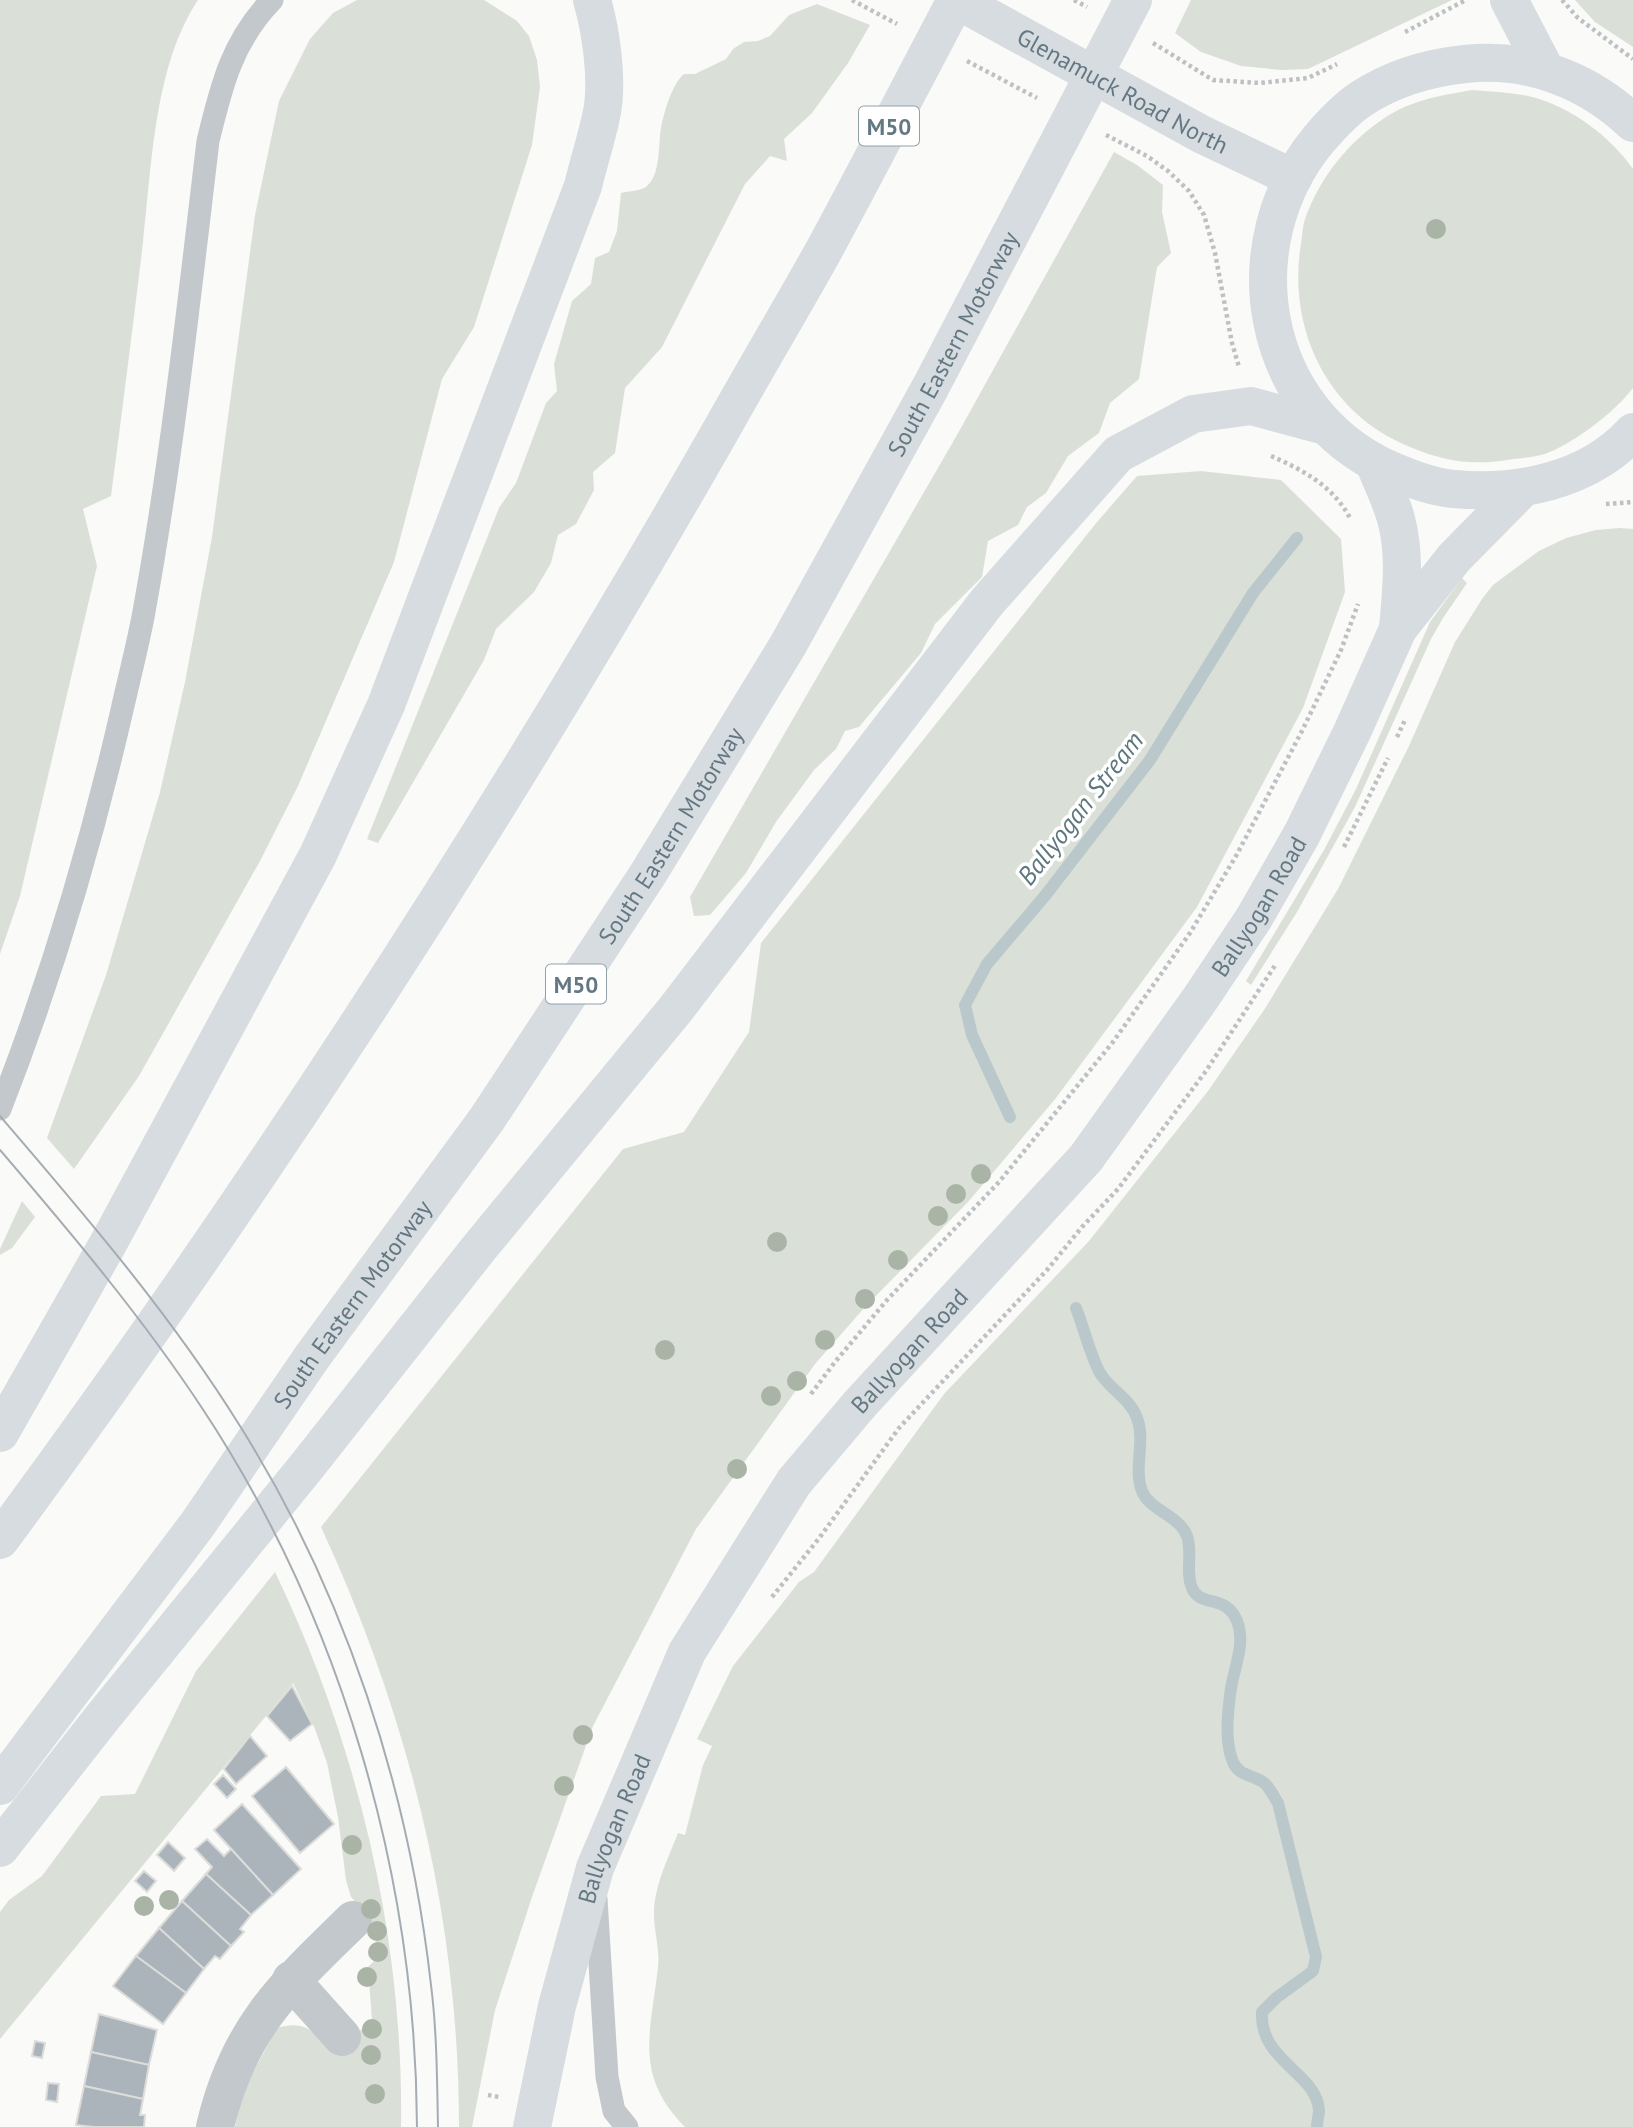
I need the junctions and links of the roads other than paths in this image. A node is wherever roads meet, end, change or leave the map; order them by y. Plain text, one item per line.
1 (272, 0) edge
2 (592, 0) edge
3 (956, 0) edge
4 (1133, 0) edge
5 (1509, 0) edge
6 (1545, 69) junction
7 (1633, 123) edge
8 (1293, 178) junction
9 (1325, 426) junction
10 (1633, 432) edge
11 (1374, 462) junction
12 (1594, 464) junction
13 (1633, 464) edge
14 (1521, 489) junction
15 (1398, 629) junction
16 (0, 1109) edge
17 (0, 1433) edge
18 (0, 1540) edge
19 (0, 1786) edge
20 (0, 1848) edge
21 (594, 1868) junction
22 (353, 1920) dead end
23 (291, 1980) junction
24 (342, 2037) dead end
25 (215, 2127) edge
26 (532, 2127) edge
27 (627, 2127) edge

1 - 16 lane
2 - 17 main road
3 - 8 main road, Glenamuck Road North
3 - 18 main road, M50
4 - 19 main road, South Eastern Motorway / M50
5 - 6 main road
6 - 7 main road
6 - 8 main road
8 - 9 main road
9 - 11 main road
9 - 20 main road
10 - 12 main road
11 - 14 main road
11 - 15 main road, Ballyogan Road
12 - 13 main road
12 - 14 main road
14 - 15 main road, Ballyogan Road
15 - 21 main road, Ballyogan Road
21 - 26 main road, Ballyogan Road
21 - 27 lane
22 - 23 street
23 - 24 street
23 - 25 street

